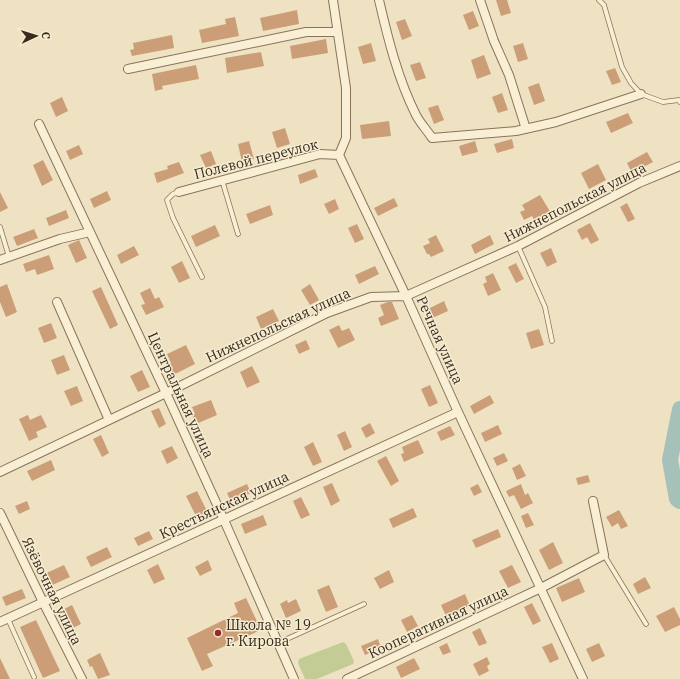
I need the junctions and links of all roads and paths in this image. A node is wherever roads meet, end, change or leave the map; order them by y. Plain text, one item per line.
1 (333, 0) edge
2 (379, 0) edge
3 (480, 0) edge
4 (599, 0) edge
5 (338, 32) junction
6 (128, 69) dead end
7 (641, 94) junction
8 (680, 102) edge
9 (39, 124) dead end
10 (526, 129) junction
11 (338, 155) junction
12 (680, 166) edge
13 (222, 180) junction
14 (179, 192) joint
15 (0, 227) edge
16 (90, 232) junction
17 (238, 234) dead end
18 (518, 246) junction
19 (9, 257) junction
20 (0, 260) edge
21 (202, 277) dead end
22 (406, 296) junction
23 (57, 302) dead end
24 (552, 341) dead end
25 (166, 393) junction
26 (458, 412) junction
27 (109, 420) junction
28 (0, 472) edge
29 (593, 501) dead end
30 (0, 513) edge
31 (224, 520) junction
32 (604, 555) junction
33 (541, 588) junction
34 (43, 602) junction
35 (364, 604) dead end
36 (4, 620) edge
37 (646, 624) dead end
38 (278, 643) junction
39 (34, 677) dead end
40 (82, 679) edge
41 (294, 679) edge
42 (347, 679) edge
43 (583, 679) edge

1 - 5 street
2 - 10 street
3 - 10 street
4 - 7 lane
5 - 6 street
5 - 11 street
7 - 8 lane
7 - 10 street
9 - 16 street, Центральная улица
11 - 13 street, Полевой переулок
11 - 22 street, Речная улица
12 - 18 street, Нижнепольская улица
13 - 14 street, Полевой переулок
13 - 17 lane
14 - 21 lane
15 - 19 lane
16 - 19 street
16 - 25 street, Центральная улица
18 - 22 street, Нижнепольская улица
18 - 24 lane
19 - 20 street
22 - 25 street, Нижнепольская улица
22 - 26 street, Речная улица
23 - 27 street
25 - 27 street, Нижнепольская улица
25 - 31 street, Центральная улица
26 - 31 street, Крестьянская улица
26 - 33 street, Речная улица
27 - 28 street, Нижнепольская улица
29 - 32 street
30 - 34 street, Язёвочная улица
31 - 34 street, Крестьянская улица
31 - 38 street, Центральная улица
32 - 33 street, Кооперативная улица
32 - 37 lane
33 - 42 street, Кооперативная улица
33 - 43 street, Речная улица
34 - 36 street, Крестьянская улица
34 - 40 street, Язёвочная улица
35 - 38 lane
36 - 39 lane
38 - 41 street, Центральная улица

